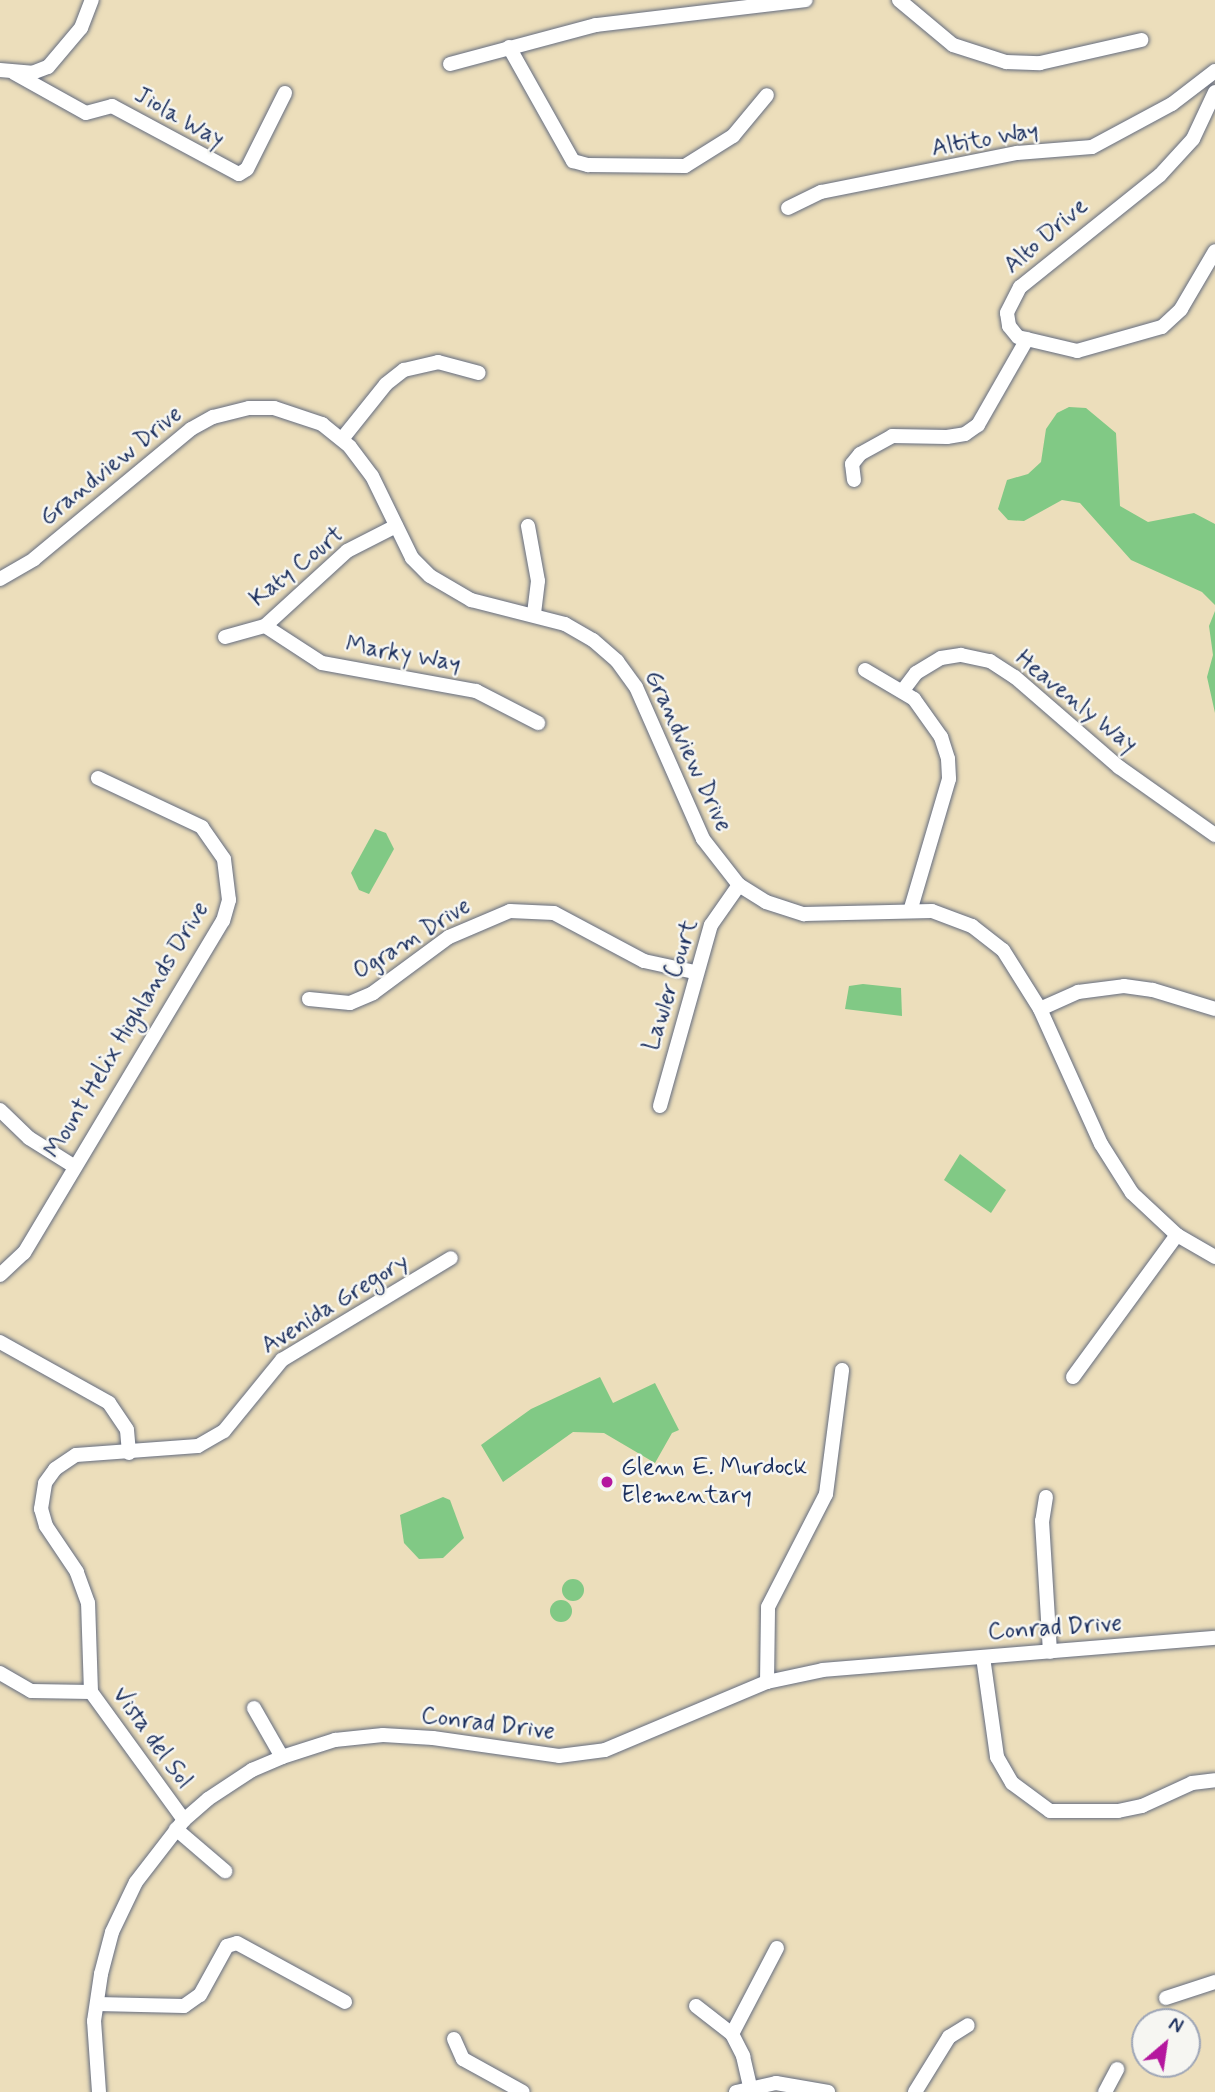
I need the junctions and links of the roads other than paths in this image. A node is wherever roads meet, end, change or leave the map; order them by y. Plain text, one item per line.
1 (92, 0) edge
2 (806, 0) edge
3 (899, 0) edge
4 (1141, 40) dead end
5 (509, 47) junction
6 (450, 64) dead end
7 (1215, 71) edge
8 (7, 72) edge
9 (1215, 92) edge
10 (285, 93) dead end
11 (767, 94) dead end
12 (788, 208) dead end
13 (1215, 251) edge
14 (1027, 339) junction
15 (479, 373) dead end
16 (342, 439) junction
17 (854, 480) dead end
18 (396, 526) junction
19 (528, 526) dead end
20 (0, 579) edge
21 (534, 614) junction
22 (264, 626) junction
23 (225, 637) dead end
24 (865, 670) dead end
25 (904, 690) junction
26 (538, 723) dead end
27 (97, 778) dead end
28 (1215, 835) edge
29 (739, 885) junction
30 (911, 908) junction
31 (694, 972) junction
32 (309, 999) dead end
33 (1040, 1009) junction
34 (1215, 1009) edge
35 (660, 1106) dead end
36 (0, 1110) edge
37 (72, 1166) junction
38 (1177, 1235) junction
39 (1215, 1257) edge
40 (451, 1258) dead end
41 (0, 1275) edge
42 (0, 1342) edge
43 (842, 1370) dead end
44 (1073, 1377) dead end
45 (129, 1453) junction
46 (1046, 1497) dead end
47 (1215, 1639) edge
48 (1049, 1652) junction
49 (983, 1657) junction
50 (0, 1673) edge
51 (767, 1682) junction
52 (91, 1692) junction
53 (254, 1708) dead end
54 (282, 1757) junction
55 (1215, 1780) edge
56 (180, 1825) junction
57 (225, 1871) dead end
58 (777, 1948) dead end
59 (1215, 1982) edge
60 (1166, 1998) dead end
61 (345, 2002) dead end
62 (97, 2004) junction
63 (696, 2006) dead end
64 (968, 2025) dead end
65 (732, 2034) junction
66 (454, 2039) dead end
67 (1117, 2069) dead end
68 (743, 2090) edge
69 (99, 2092) edge
70 (523, 2092) edge
71 (828, 2092) edge
72 (915, 2092) edge
73 (1105, 2092) edge

1 - 8 street
2 - 5 street
3 - 4 street
5 - 6 street
5 - 11 street
7 - 12 street, Altito Way
8 - 10 street, Jiola Way
9 - 14 street, Alto Drive
13 - 14 street
14 - 17 street
15 - 16 street
16 - 18 street, Grandview Drive
16 - 20 street, Grandview Drive
18 - 21 street, Grandview Drive
18 - 22 street, Katy Court
19 - 21 street
21 - 29 street, Grandview Drive
22 - 23 street, Katy Court
22 - 26 street, Marky Way
24 - 25 street
25 - 28 street, Heavenly Way
25 - 30 street
27 - 37 street, Mount Helix Highlands Drive
29 - 30 street, Grandview Drive
29 - 31 street, Lawler Court
30 - 33 street, Grandview Drive
31 - 32 street, Ogram Drive
31 - 35 street, Lawler Court
33 - 34 street
33 - 38 street, Grandview Drive
36 - 37 street
37 - 41 street, Mount Helix Highlands Drive
38 - 39 street, Grandview Drive
38 - 44 street
40 - 45 street, Avenida Gregory
42 - 45 street
43 - 51 street
45 - 52 street, Avenida Gregory
46 - 48 street
47 - 48 street, Conrad Drive
48 - 49 street, Conrad Drive
49 - 51 street, Conrad Drive
49 - 55 street
50 - 52 street, Vista del Sol
51 - 54 street, Conrad Drive
52 - 56 street, Vista del Sol
53 - 54 street
54 - 56 street, Conrad Drive
56 - 57 street, Vista del Sol
56 - 62 street, Conrad Drive
58 - 65 street
59 - 60 street
61 - 62 street
62 - 69 street, Conrad Drive
63 - 65 street
64 - 72 street
65 - 68 street
66 - 70 street
67 - 73 street
68 - 71 street

